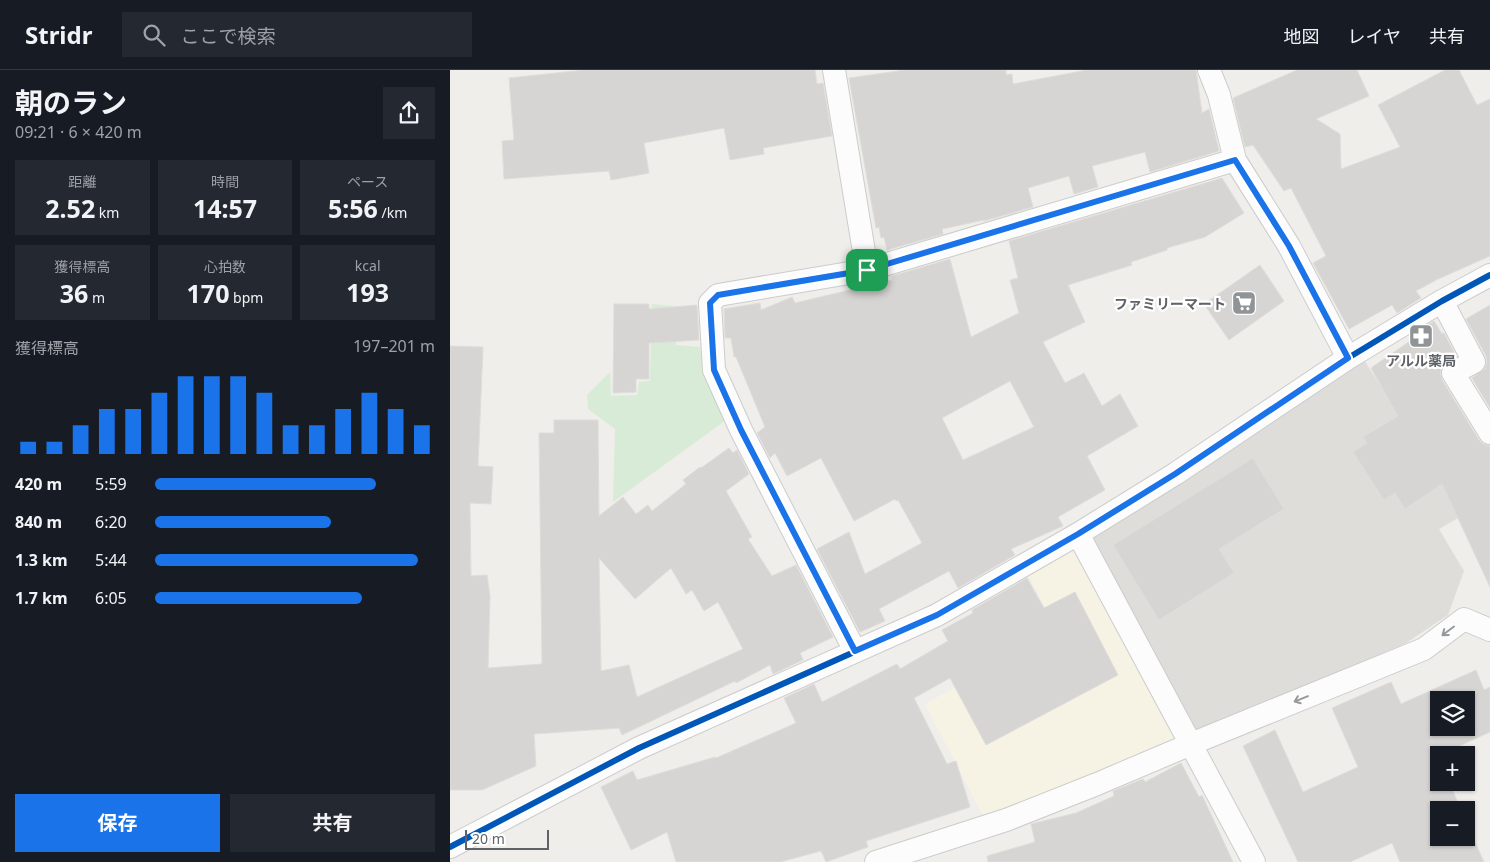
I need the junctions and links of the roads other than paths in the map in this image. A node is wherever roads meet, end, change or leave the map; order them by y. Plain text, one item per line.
1 (834, 70) edge
2 (1209, 70) edge
3 (1235, 160) junction
4 (867, 270) junction
5 (1490, 274) edge
6 (1442, 301) junction
7 (1348, 358) junction
8 (1490, 433) edge
9 (1078, 534) junction
10 (1490, 630) edge
11 (855, 651) junction
12 (1191, 744) junction
13 (450, 847) edge
14 (876, 862) edge
15 (1254, 862) edge

1 - 4 street
2 - 3 street
3 - 4 street
3 - 7 street
4 - 11 street
5 - 6 street
6 - 7 street
6 - 8 street
7 - 9 street
9 - 11 street
9 - 12 street
10 -> 12 street
11 - 13 street
12 - 14 street
12 - 15 street

